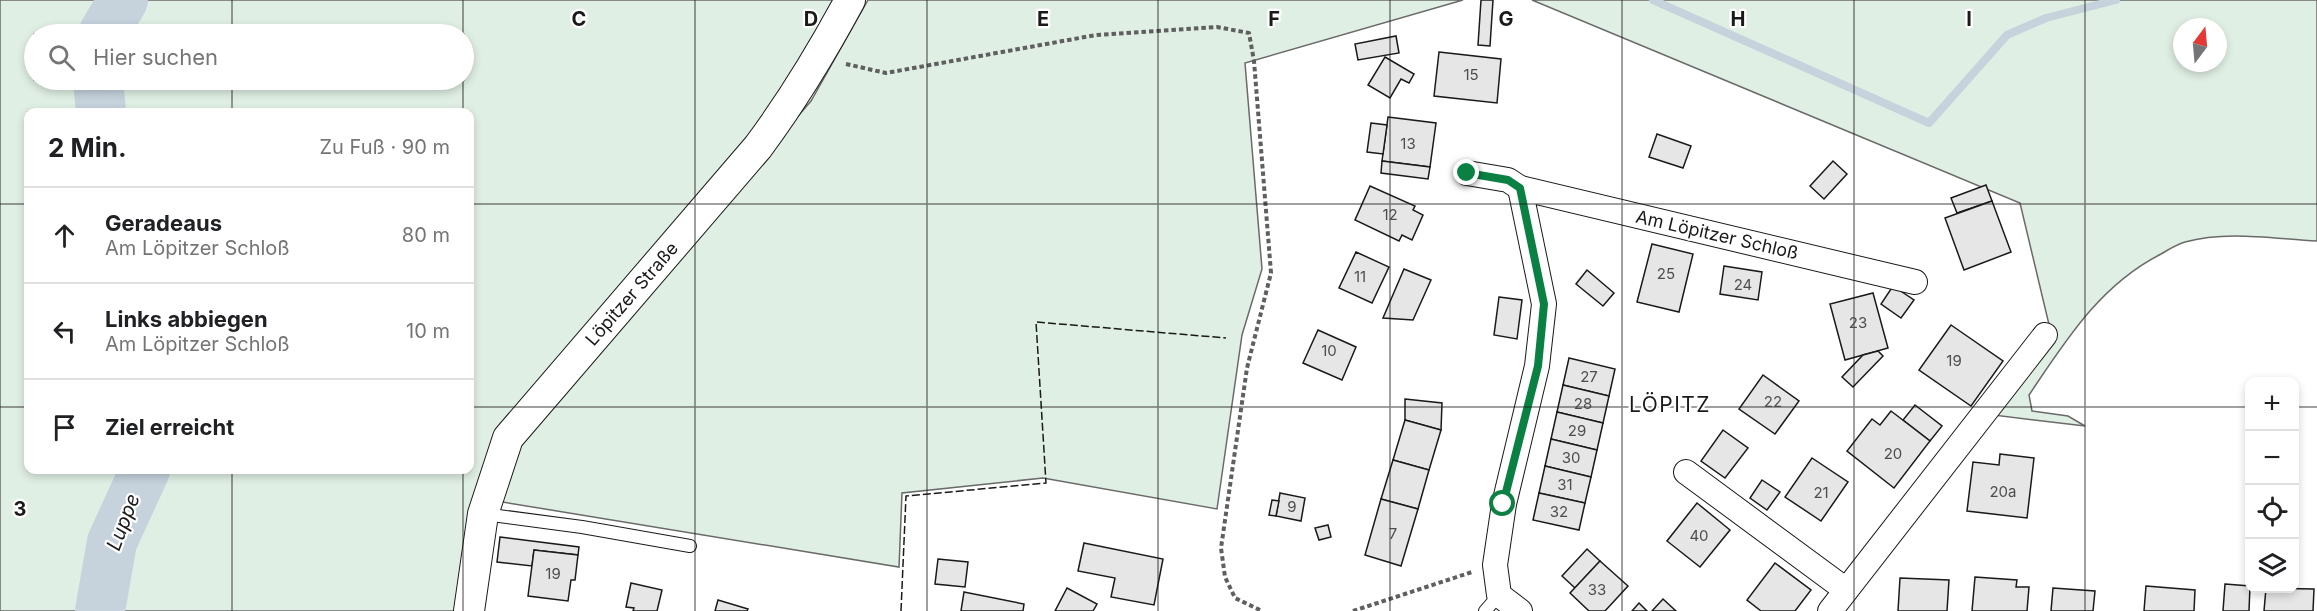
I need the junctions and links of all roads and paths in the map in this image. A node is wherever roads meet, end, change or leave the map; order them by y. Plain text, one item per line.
1 (850, 0) edge
2 (819, 58) junction
3 (1467, 173) dead end
4 (1520, 188) junction
5 (1915, 282) dead end
6 (2046, 335) dead end
7 (1686, 472) dead end
8 (483, 514) junction
9 (690, 546) dead end
10 (1496, 564) junction
11 (1846, 590) junction
12 (1492, 603) edge
13 (469, 611) edge
14 (1262, 611) edge
15 (1353, 611) edge
16 (1520, 611) edge
17 (1830, 611) edge

1 - 2 street, Löpitzer Straße
2 - 8 street, Löpitzer Straße
2 - 14 path
3 - 4 street, Am Löpitzer Schloß
4 - 5 street, Am Löpitzer Schloß
4 - 10 street
6 - 11 street
7 - 11 street
8 - 9 lane
8 - 13 street, Löpitzer Straße
10 - 12 street
10 - 15 path
11 - 17 street
12 - 16 street

